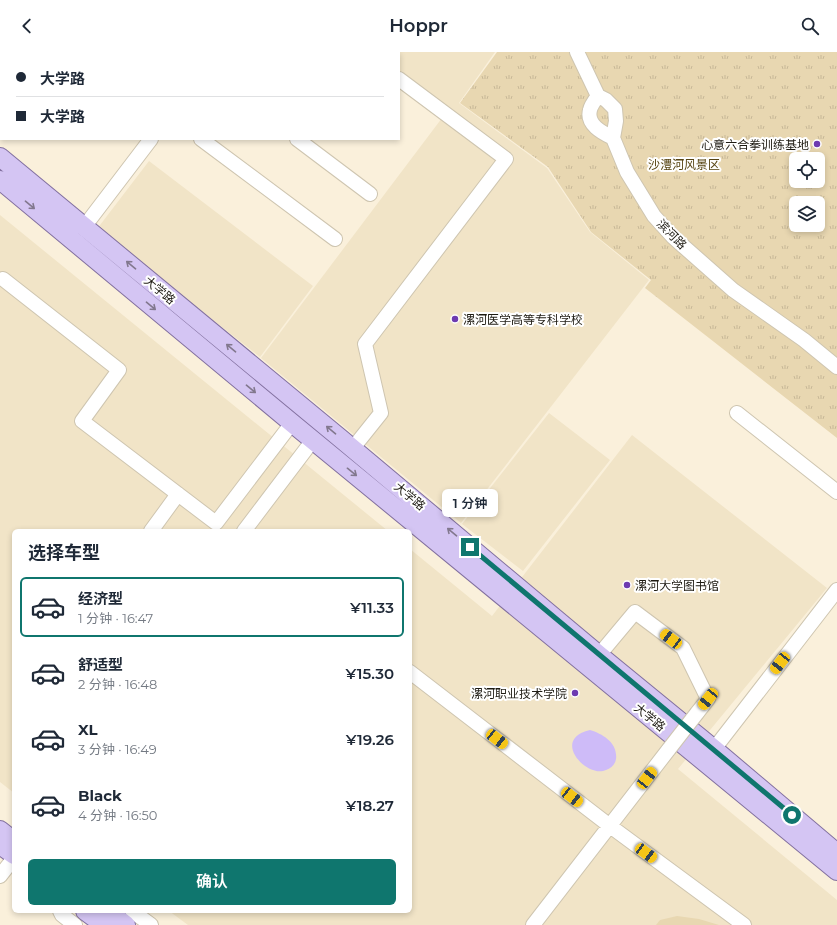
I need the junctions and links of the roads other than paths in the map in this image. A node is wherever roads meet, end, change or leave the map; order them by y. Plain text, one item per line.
1 (577, 52) edge
2 (400, 80) edge
3 (598, 96) junction
4 (613, 138) junction
5 (150, 140) edge
6 (202, 140) edge
7 (298, 140) edge
8 (0, 157) edge
9 (0, 180) edge
10 (370, 194) dead end
11 (84, 226) junction
12 (335, 238) dead end
13 (4, 279) dead end
14 (837, 367) edge
15 (737, 414) dead end
16 (292, 423) junction
17 (313, 440) junction
18 (353, 448) junction
19 (837, 492) edge
20 (178, 494) junction
21 (221, 527) edge
22 (152, 529) edge
23 (246, 529) edge
24 (837, 590) edge
25 (599, 655) junction
26 (412, 674) edge
27 (714, 749) junction
28 (610, 826) junction
29 (0, 830) edge
30 (12, 839) edge
31 (0, 845) edge
32 (837, 853) edge
33 (12, 854) edge
34 (12, 859) edge
35 (837, 871) edge
36 (0, 876) edge
37 (61, 913) edge
38 (88, 913) edge
39 (111, 913) edge
40 (135, 913) edge
41 (75, 925) edge
42 (104, 925) edge
43 (126, 925) edge
44 (151, 925) edge
45 (533, 925) edge
46 (744, 925) edge

1 - 3 street
2 - 18 street
3 - 4 street
3 - 4 street
4 - 14 street, 滨河路
5 - 11 street
6 - 12 street
7 - 10 street
8 - 11 main road, 大学路
9 -> 16 main road, 大学路
18 -> 11 main road, 大学路
13 - 20 street
15 - 19 street
16 - 17 main road, 大学路
16 - 21 street
17 - 23 street
17 -> 35 main road, 大学路
25 -> 18 main road, 大学路
20 - 21 street
20 - 22 street
24 - 27 street
25 - 27 main road, 大学路
25 - 28 street, bridge
26 - 28 street
27 - 32 main road, 大学路
28 - 45 street
28 - 46 street
29 - 30 main road
31 - 33 main road
34 - 36 street
37 - 41 street
38 - 42 main road
39 - 43 main road
40 - 44 street

